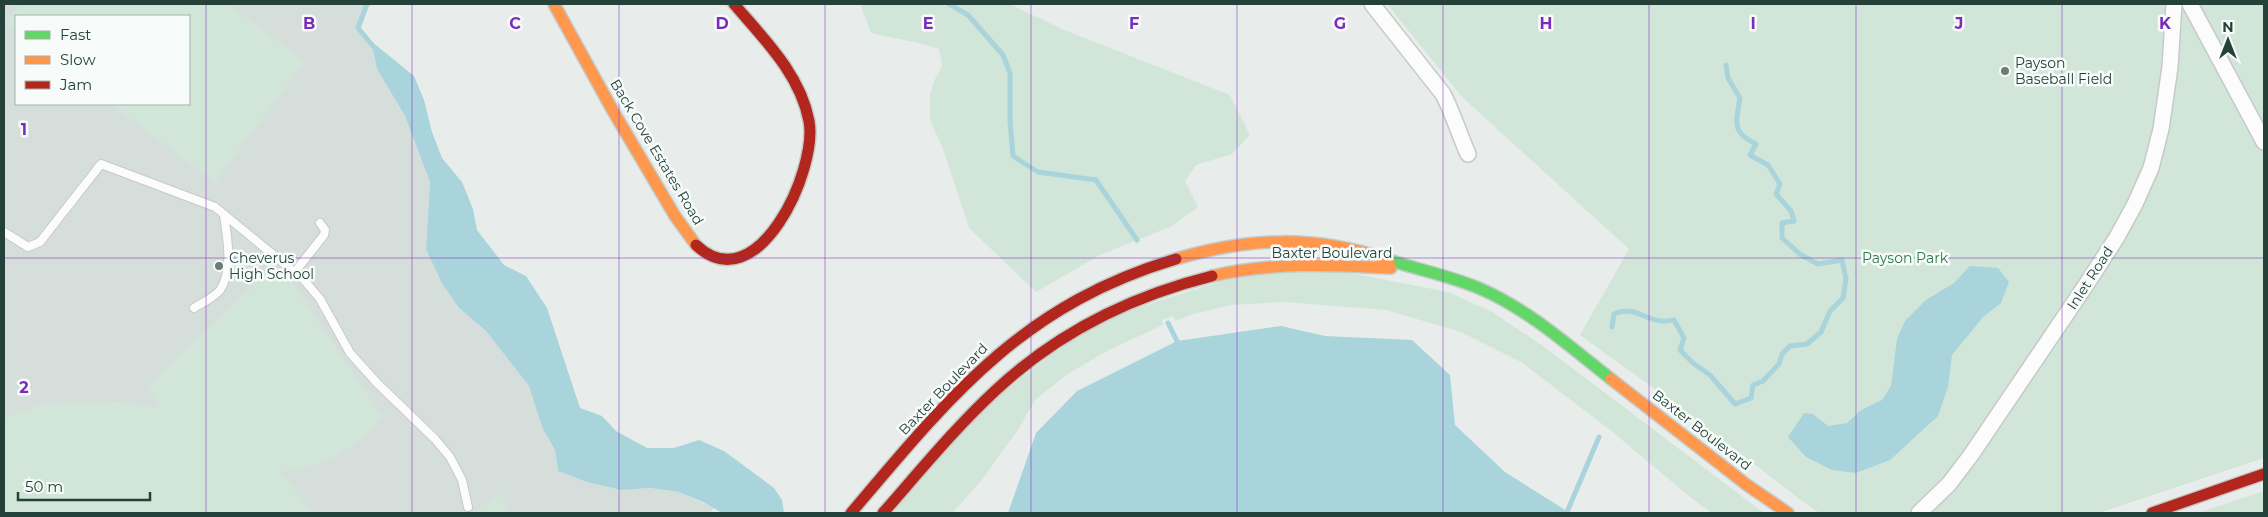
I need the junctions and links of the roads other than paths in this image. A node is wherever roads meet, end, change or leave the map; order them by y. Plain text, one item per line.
1 (554, 4) edge
2 (734, 4) edge
3 (1372, 4) edge
4 (2174, 4) edge
5 (2190, 4) edge
6 (2264, 142) edge
7 (1468, 154) dead end
8 (224, 215) junction
9 (320, 224) dead end
10 (4, 232) edge
11 (1417, 269) junction
12 (294, 273) junction
13 (194, 308) dead end
14 (2264, 474) edge
15 (468, 507) dead end
16 (851, 513) edge
17 (883, 513) edge
18 (1788, 513) edge
19 (1919, 513) edge
20 (2152, 513) edge

1 - 2 street, Back Cove Estates Road
3 - 7 street
4 - 19 street, Inlet Road
5 - 6 street
8 - 10 lane
8 - 12 lane
8 - 13 lane
9 - 12 lane
11 - 16 street, Baxter Boulevard
11 - 17 street, Baxter Boulevard
11 - 18 street, Baxter Boulevard
12 - 15 lane
14 - 20 street

